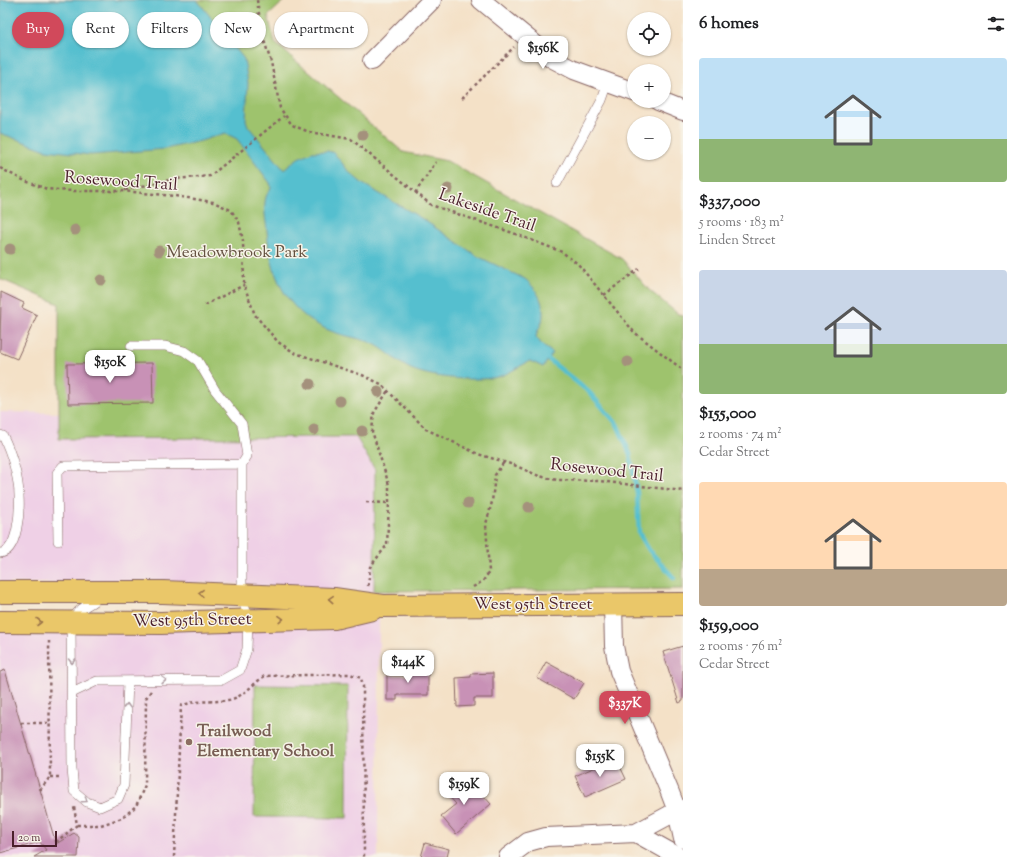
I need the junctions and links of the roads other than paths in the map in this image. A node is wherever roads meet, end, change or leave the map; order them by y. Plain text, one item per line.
1 (432, 0) edge
2 (481, 0) edge
3 (372, 61) dead end
4 (608, 83) junction
5 (627, 90) edge
6 (671, 106) edge
7 (683, 111) edge
8 (557, 183) dead end
9 (131, 346) dead end
10 (0, 435) edge
11 (242, 464) junction
12 (58, 541) dead end
13 (0, 553) edge
14 (0, 592) edge
15 (105, 592) junction
16 (242, 595) junction
17 (613, 604) junction
18 (683, 604) edge
19 (383, 606) junction
20 (248, 620) junction
21 (0, 622) edge
22 (71, 622) junction
23 (128, 682) junction
24 (72, 693) junction
25 (677, 811) junction
26 (636, 833) junction
27 (683, 839) edge
28 (508, 857) edge
29 (679, 857) edge

1 - 3 street
2 - 4 street
4 - 5 street
4 - 8 lane
6 - 7 street
9 - 11 lane
10 - 13 lane
11 - 12 lane
11 - 16 lane
14 - 15 main road, West 95th Street
16 -> 15 main road, West 95th Street
15 - 22 lane
19 -> 16 main road, West 95th Street
16 - 20 lane
17 - 18 main road, West 95th Street
17 - 19 main road, West 95th Street
17 - 25 street
20 -> 19 main road, West 95th Street
20 - 22 main road, West 95th Street
23 -> 20 lane
21 -> 22 main road, West 95th Street
22 -> 24 lane
23 - 24 lane
24 -> 23 lane
25 - 26 street
25 - 27 street
26 - 28 street
26 - 29 street

